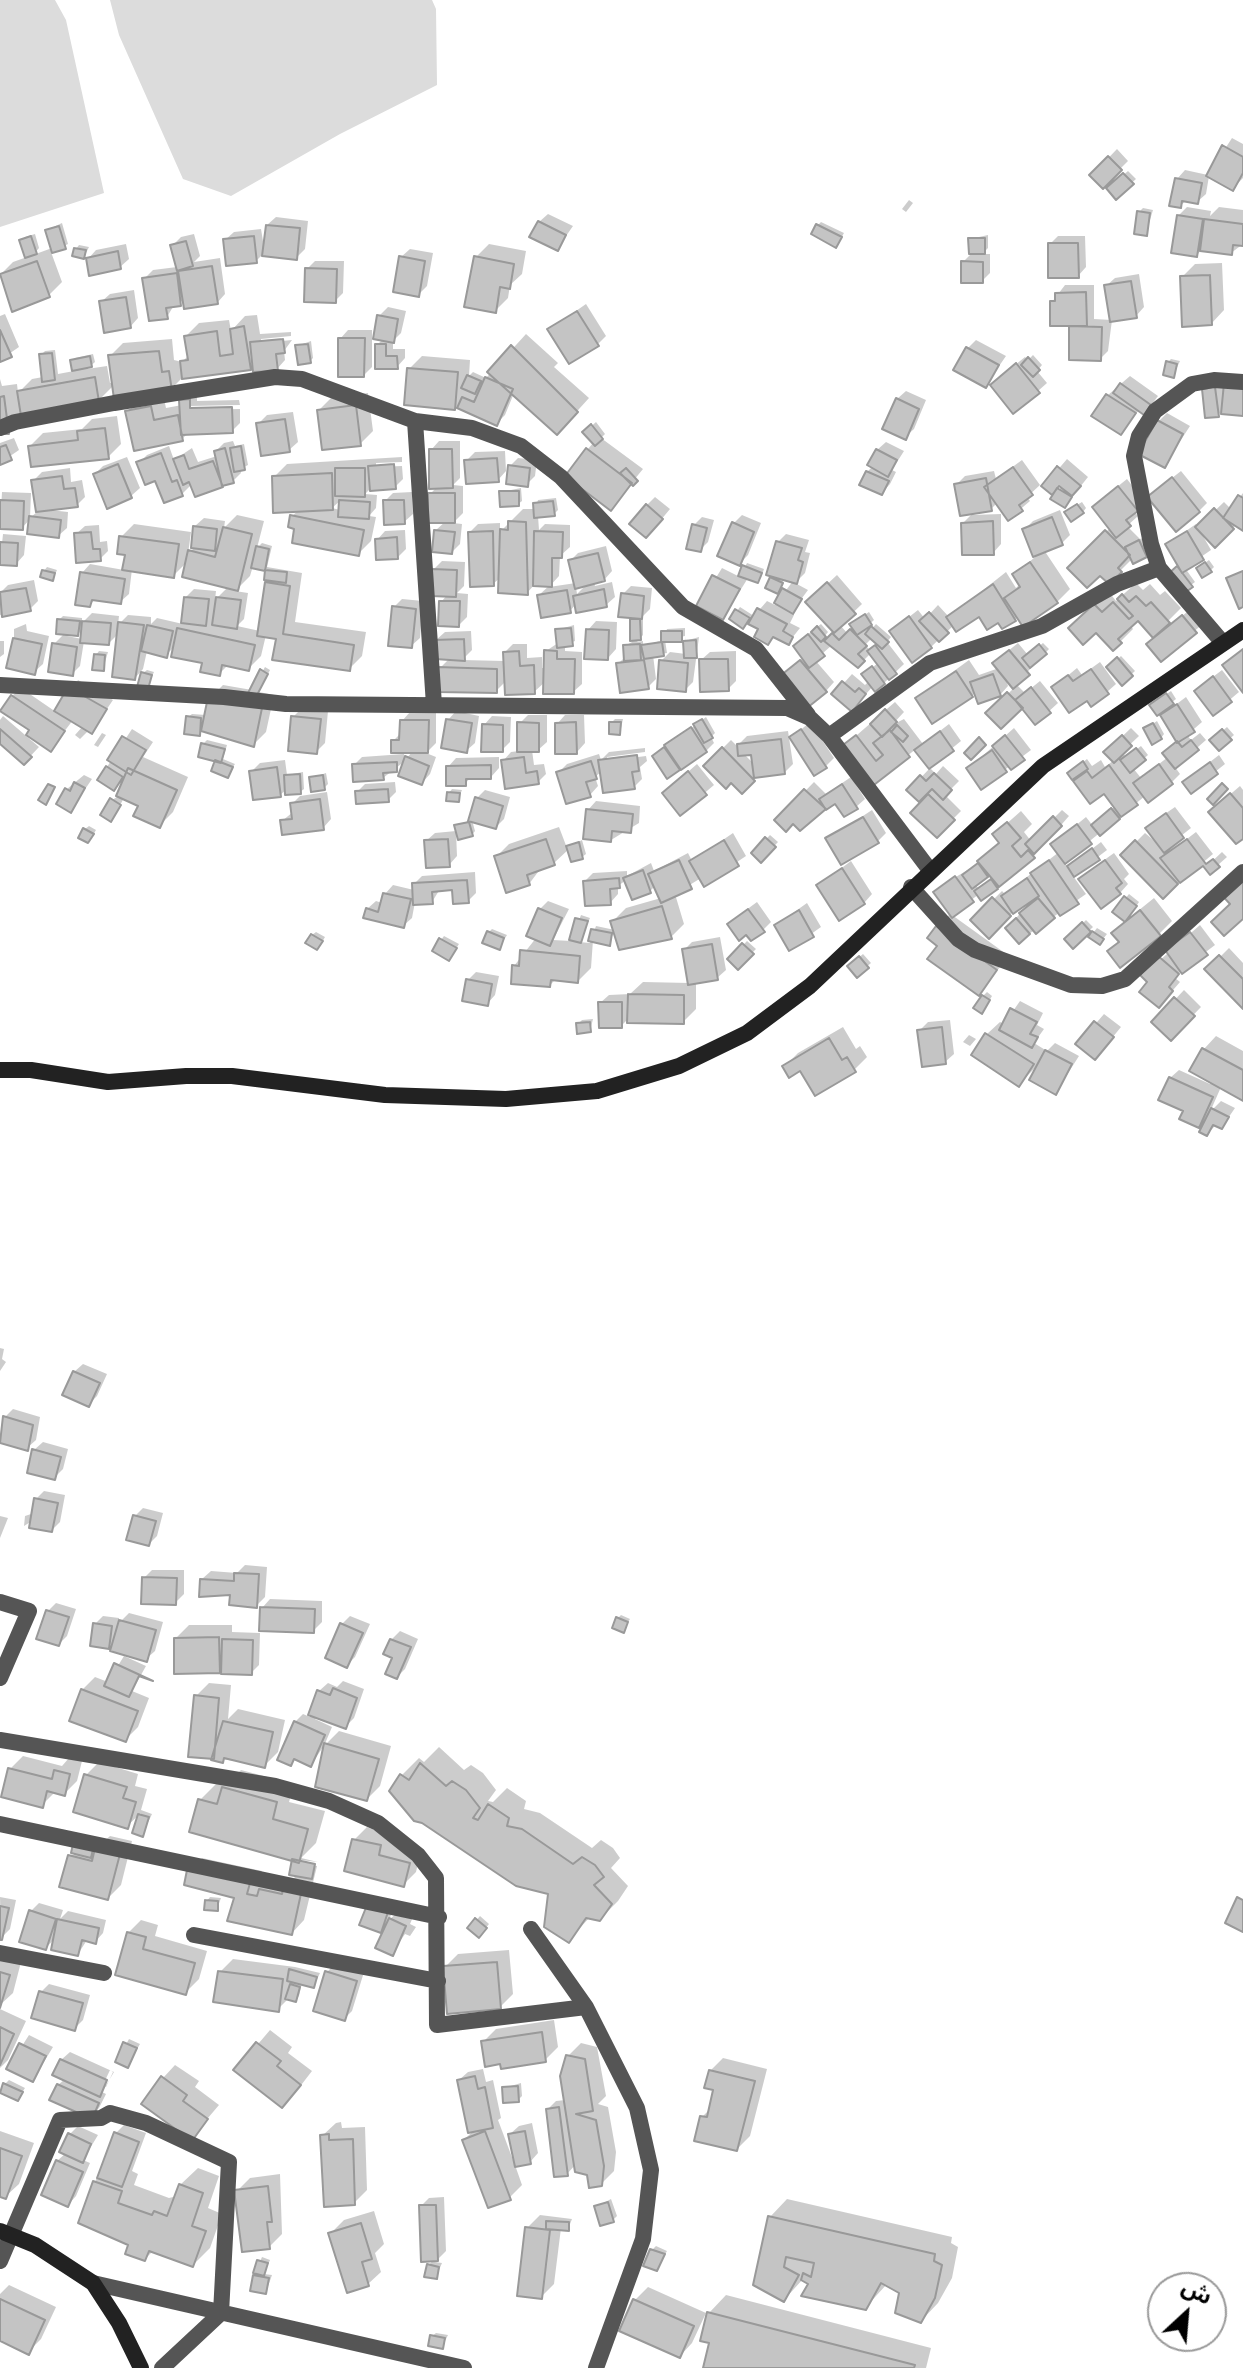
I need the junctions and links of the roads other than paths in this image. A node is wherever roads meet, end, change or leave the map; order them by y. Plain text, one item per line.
1 (1243, 382) edge
2 (415, 421) junction
3 (0, 428) edge
4 (1159, 568) junction
5 (1242, 632) edge
6 (1223, 643) junction
7 (0, 685) edge
8 (434, 705) junction
9 (810, 718) junction
10 (829, 736) junction
11 (929, 869) junction
12 (1243, 872) edge
13 (911, 887) junction
14 (0, 1070) edge
15 (0, 1602) edge
16 (0, 1678) edge
17 (0, 1740) edge
18 (0, 1824) edge
19 (439, 1917) junction
20 (531, 1929) dead end
21 (194, 1935) dead end
22 (0, 1953) edge
23 (104, 1973) dead end
24 (438, 1981) junction
25 (586, 2007) junction
26 (6, 2233) edge
27 (0, 2261) edge
28 (93, 2283) junction
29 (221, 2313) junction
30 (141, 2368) edge
31 (162, 2368) edge
32 (464, 2368) edge
33 (596, 2368) edge

1 - 4 street
2 - 3 street
2 - 8 street
2 - 9 street
4 - 6 street
4 - 10 street
5 - 6 street
6 - 11 street
7 - 8 street
8 - 9 street
9 - 10 street
10 - 11 street
11 - 13 street
12 - 13 street
13 - 14 street
15 - 16 street
17 - 19 street
18 - 19 street
19 - 24 street
20 - 25 street
21 - 24 street
22 - 23 street
24 - 25 street
25 - 33 street
26 - 27 street
26 - 28 street
26 - 29 street
28 - 29 street
28 - 30 street
29 - 31 street
29 - 32 street

